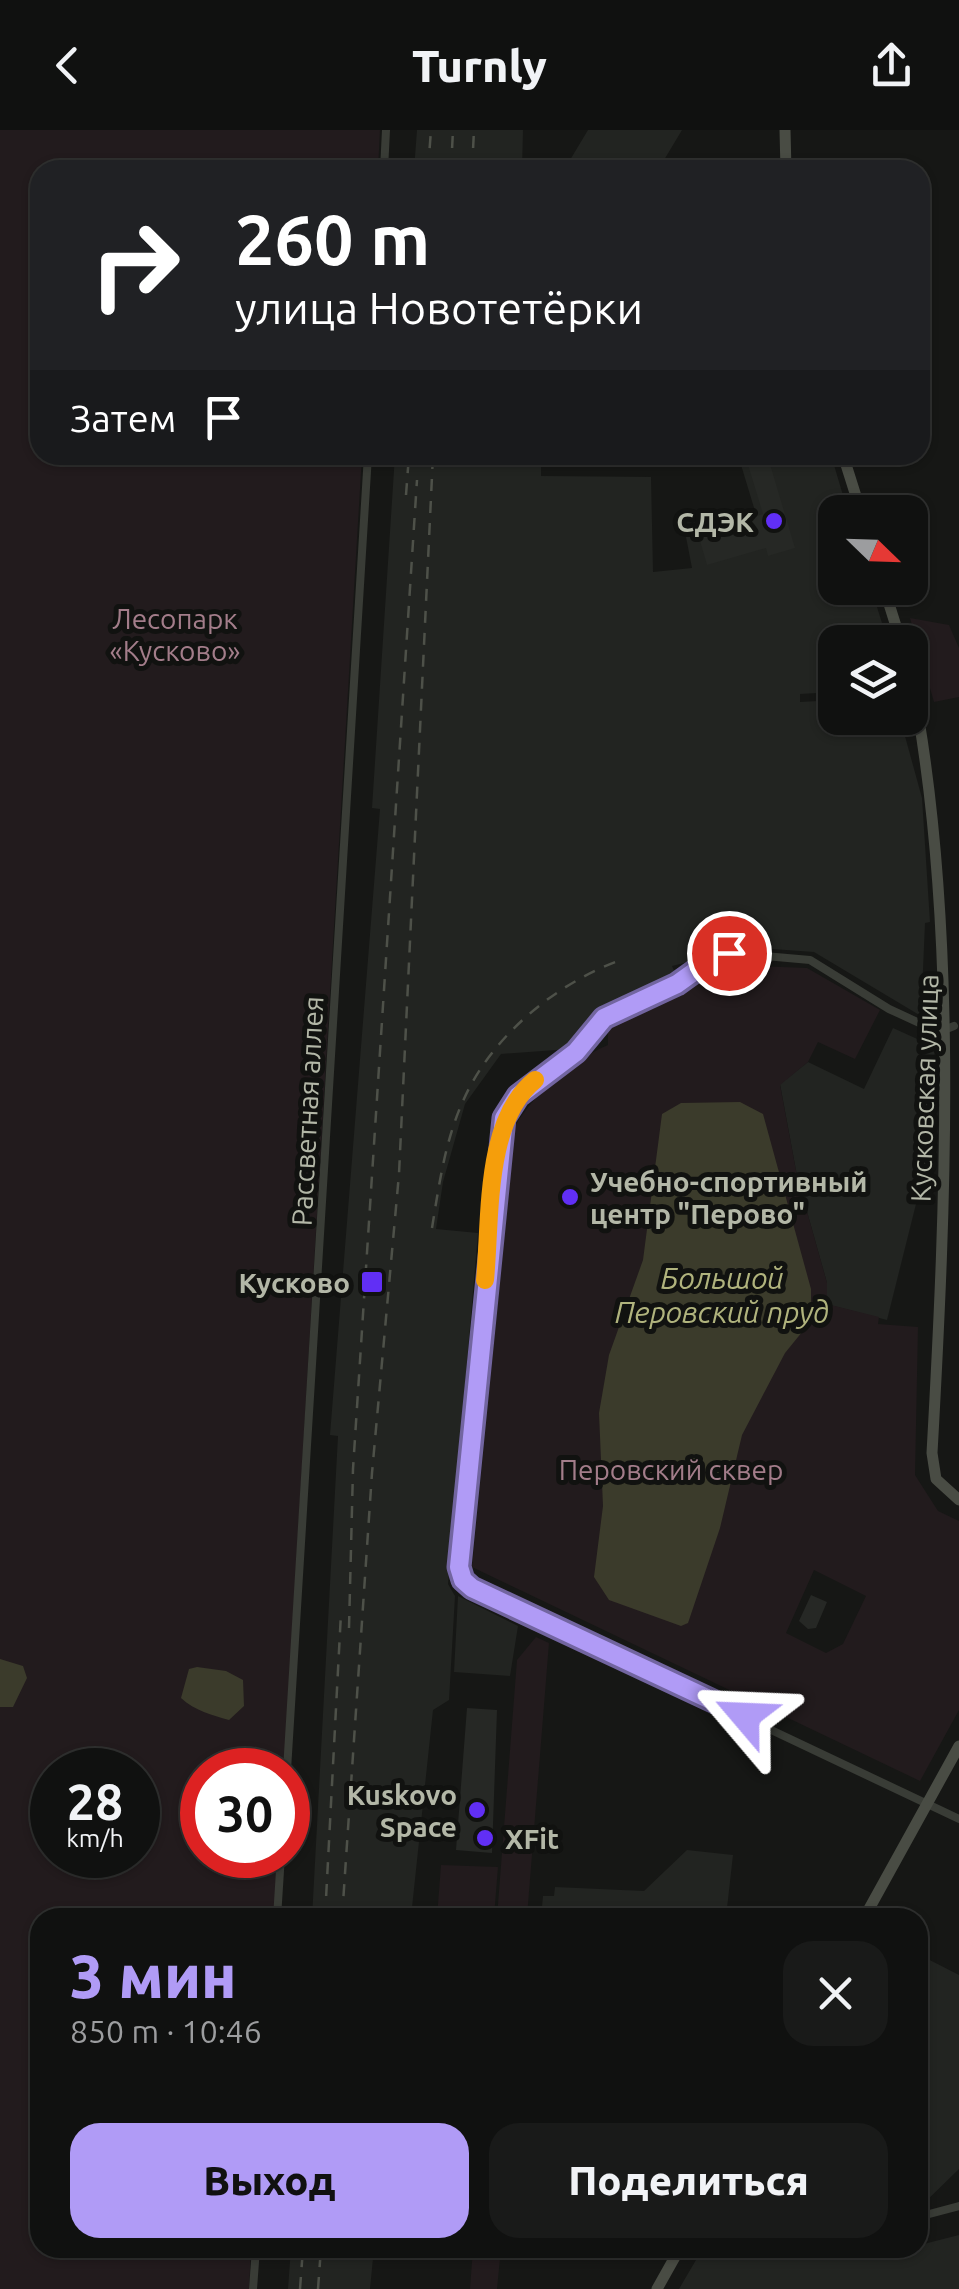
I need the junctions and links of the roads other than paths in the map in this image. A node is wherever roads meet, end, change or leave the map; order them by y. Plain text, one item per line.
1 (386, 130) edge
2 (785, 130) edge
3 (384, 160) edge
4 (786, 160) edge
5 (367, 465) edge
6 (846, 465) edge
7 (856, 495) edge
8 (927, 735) edge
9 (956, 1026) edge
10 (959, 1500) edge
11 (959, 1746) edge
12 (288, 1748) edge
13 (928, 1803) junction
14 (959, 1819) edge
15 (281, 1878) edge
16 (279, 1908) edge
17 (870, 1908) edge
18 (959, 2206) edge
19 (928, 2214) edge
20 (256, 2258) edge
21 (674, 2258) edge
22 (254, 2289) edge
23 (657, 2289) edge

1 - 3 street
2 - 4 street
5 - 12 street, Рассветная аллея
6 - 7 street
8 - 9 street, Кусковская улица
9 - 10 street, Кусковская улица
9 - 13 street
11 - 13 street
13 - 14 street
13 - 17 street
15 - 16 street
18 - 19 street
20 - 22 street
21 - 23 street

